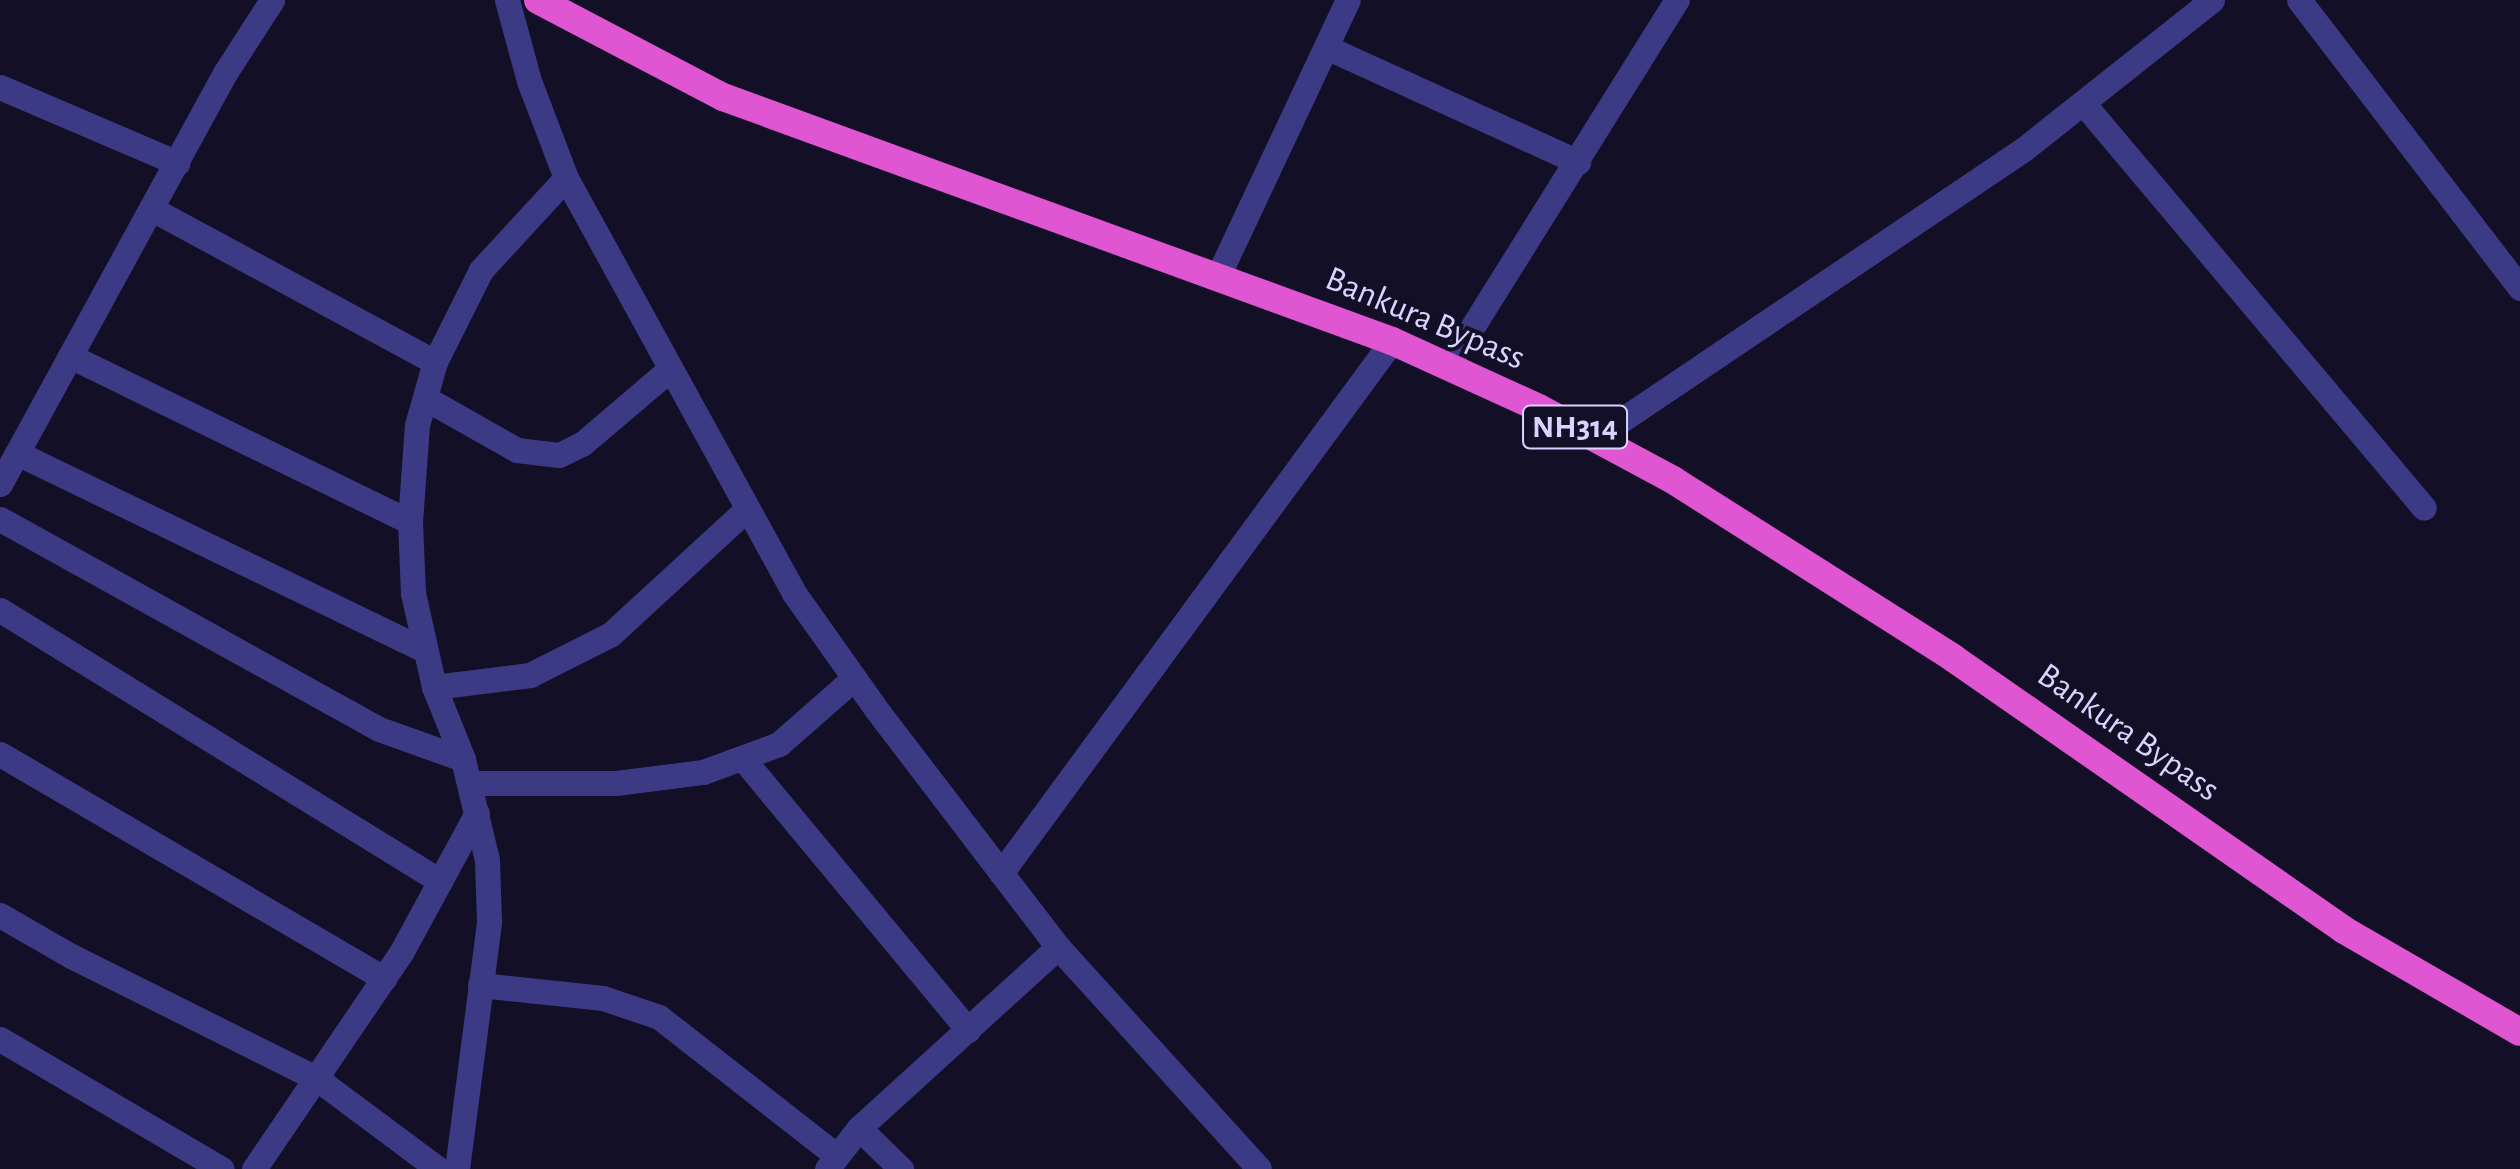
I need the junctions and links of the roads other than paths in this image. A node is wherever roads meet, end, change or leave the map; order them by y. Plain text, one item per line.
1 (272, 0) edge
2 (508, 0) edge
3 (538, 0) edge
4 (1348, 0) edge
5 (1676, 0) edge
6 (2212, 0) edge
7 (2299, 0) edge
8 (1328, 48) junction
9 (0, 87) edge
10 (2082, 103) junction
11 (1578, 162) junction
12 (177, 163) junction
13 (566, 178) junction
14 (152, 209) junction
15 (1217, 278) junction
16 (2520, 288) edge
17 (1392, 341) junction
18 (70, 356) junction
19 (435, 362) junction
20 (1448, 366) junction
21 (669, 370) junction
22 (425, 398) junction
23 (1595, 438) junction
24 (17, 453) junction
25 (0, 484) edge
26 (2424, 508) dead end
27 (746, 510) junction
28 (0, 519) edge
29 (410, 522) junction
30 (0, 610) edge
31 (425, 650) junction
32 (854, 678) junction
33 (434, 687) junction
34 (0, 754) edge
35 (744, 760) junction
36 (466, 771) junction
37 (478, 813) junction
38 (1002, 873) junction
39 (440, 881) junction
40 (0, 915) edge
41 (1058, 947) junction
42 (384, 978) junction
43 (480, 985) junction
44 (968, 1030) junction
45 (2520, 1032) edge
46 (0, 1039) edge
47 (316, 1078) junction
48 (859, 1128) junction
49 (832, 1162) edge
50 (222, 1169) edge
51 (254, 1169) edge
52 (438, 1169) edge
53 (458, 1169) edge
54 (901, 1169) edge
55 (1259, 1169) edge

1 - 12 street
2 - 13 street
3 - 15 highway, Bankura Bypass / NH314
4 - 8 street
5 - 11 street
6 - 10 street
7 - 16 street
8 - 11 street
8 - 15 street
9 - 12 street
10 - 23 street
10 - 26 street
11 - 20 street
12 - 14 street
13 - 19 street
13 - 21 street
14 - 18 street
14 - 19 street
15 - 17 highway, Bankura Bypass / NH314
17 - 20 highway, Bankura Bypass / NH314
17 - 38 street
18 - 24 street
18 - 29 street
19 - 22 street
20 - 23 highway, Bankura Bypass / NH314
21 - 22 street
21 - 27 street
22 - 29 street
23 - 45 highway, Bankura Bypass / NH314
24 - 25 street
24 - 31 street
27 - 32 street
27 - 33 street
28 - 36 street
29 - 31 street
30 - 39 street
31 - 33 street
32 - 35 street
32 - 38 street
33 - 36 street
34 - 42 street
35 - 36 street
35 - 44 street
36 - 37 street
37 - 39 street
37 - 43 street
38 - 41 street
39 - 42 street
40 - 47 street
41 - 44 street
41 - 55 street
42 - 47 street
43 - 49 street
43 - 53 street
44 - 48 street
46 - 50 street
47 - 51 street
47 - 52 street
48 - 49 street
48 - 54 street

